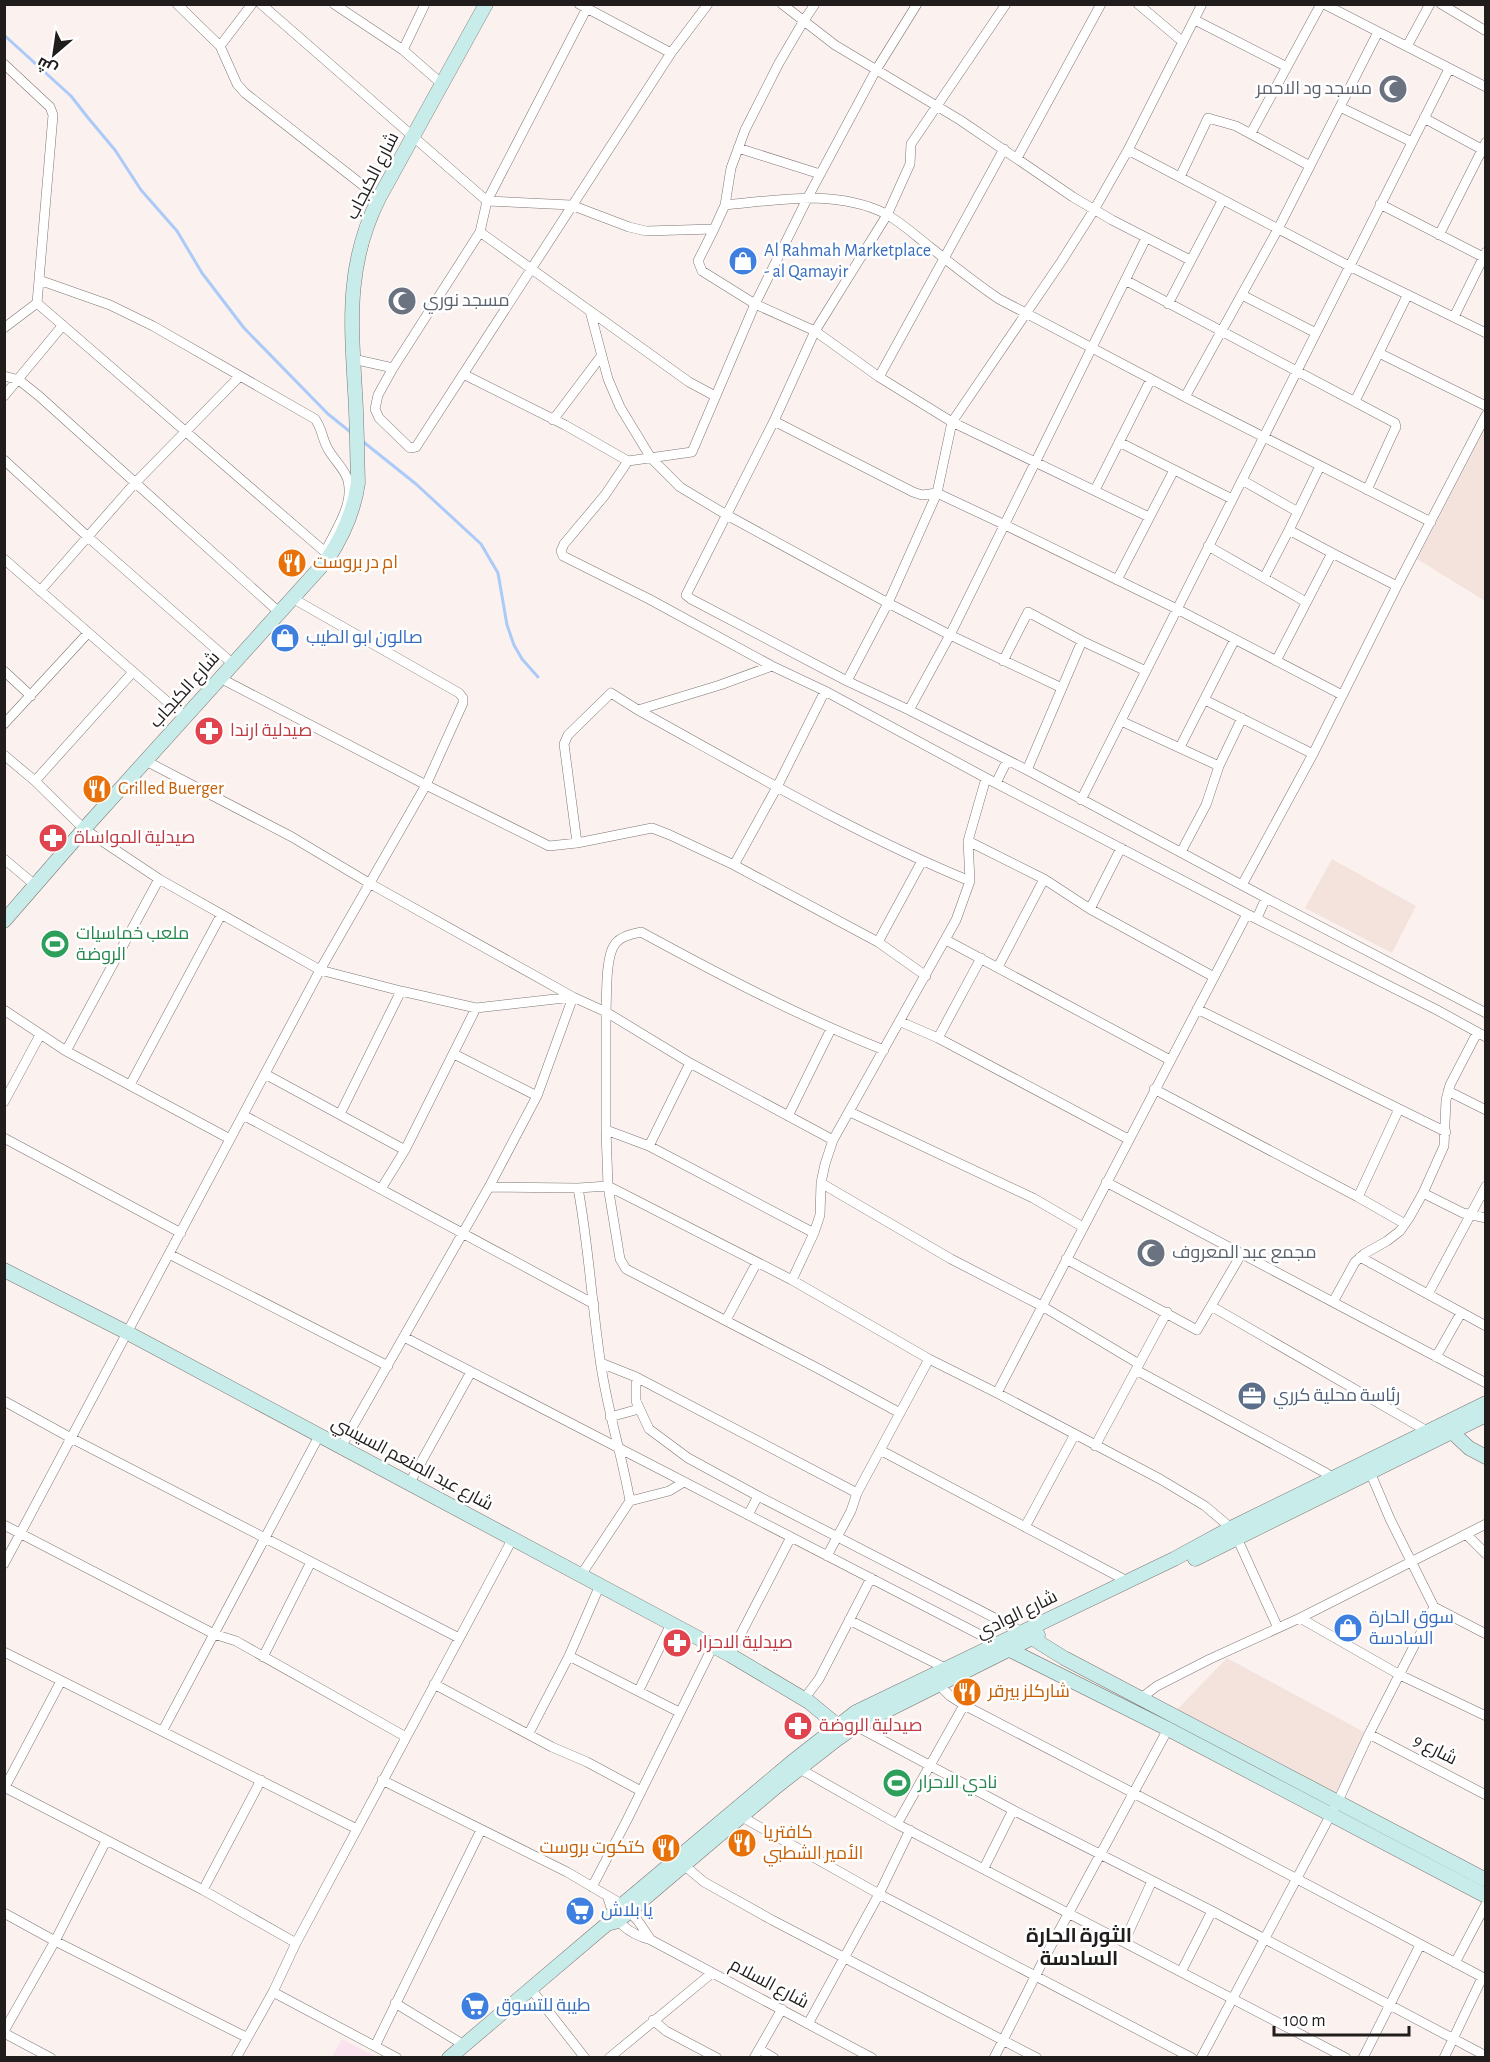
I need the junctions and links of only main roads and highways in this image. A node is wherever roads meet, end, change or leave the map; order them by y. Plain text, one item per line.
1 (486, 4) edge
2 (4, 921) edge
3 (4, 1270) edge
4 (1485, 1403) edge
5 (1485, 1415) edge
6 (1452, 1432) junction
7 (1485, 1457) edge
8 (1336, 1482) junction
9 (1234, 1533) junction
10 (1027, 1635) junction
11 (1003, 1647) junction
12 (833, 1729) junction
13 (1485, 1880) edge
14 (1485, 1896) edge
15 (618, 1915) junction
16 (449, 2058) edge

1 - 2 main road, شارع الكبجاب
3 - 12 main road, شارع عبد المنعم السيسي
4 - 8 main road, شارع الوادي
5 - 6 main road, شارع الوادي
6 - 7 main road
6 - 8 main road, شارع الوادي
8 - 9 main road, شارع الوادي
9 - 10 main road, شارع الوادي
9 - 10 main road, شارع الوادي
10 - 11 main road, شارع الوادي
10 - 13 main road
11 - 12 main road, شارع الوادي
11 - 14 main road
11 - 15 main road, شارع الوادي
12 - 15 main road, شارع الوادي
15 - 16 main road, شارع الوادي

